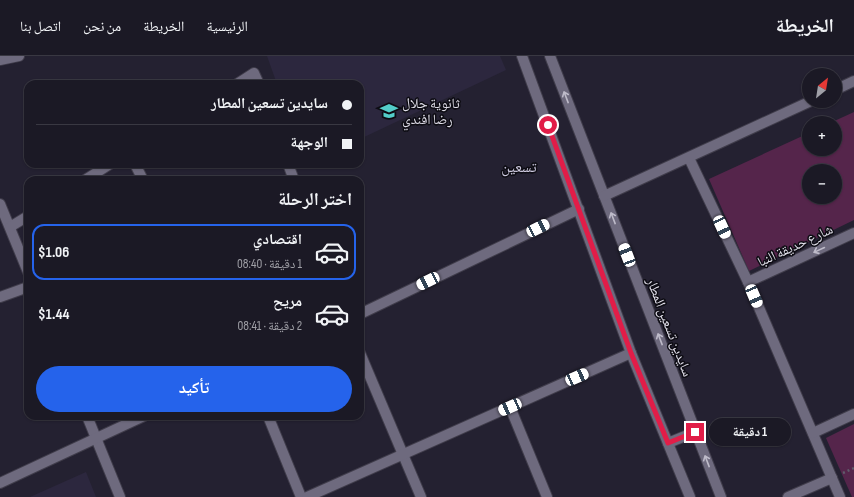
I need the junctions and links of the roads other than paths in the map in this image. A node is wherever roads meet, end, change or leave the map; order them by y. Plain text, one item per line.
1 (19, 56) edge
2 (522, 56) edge
3 (550, 56) edge
4 (0, 60) edge
5 (243, 80) edge
6 (257, 80) edge
7 (854, 81) edge
8 (842, 87) edge
9 (802, 105) edge
10 (689, 158) junction
11 (104, 168) edge
12 (90, 176) edge
13 (604, 196) junction
14 (0, 204) edge
15 (579, 209) junction
16 (24, 218) edge
17 (10, 227) junction
18 (854, 233) edge
19 (24, 262) edge
20 (748, 282) junction
21 (24, 288) edge
22 (0, 297) edge
23 (364, 312) edge
24 (631, 353) junction
25 (364, 362) edge
26 (510, 407) junction
27 (854, 414) edge
28 (89, 420) edge
29 (135, 420) edge
30 (270, 420) edge
31 (695, 432) junction
32 (813, 433) junction
33 (96, 438) junction
34 (668, 443) junction
35 (403, 454) junction
36 (832, 478) junction
37 (0, 483) edge
38 (120, 497) edge
39 (301, 497) edge
40 (307, 497) edge
41 (421, 497) edge
42 (547, 497) edge
43 (690, 497) edge
44 (721, 497) edge
45 (788, 497) edge
46 (840, 497) edge

1 - 4 street
2 - 15 street
13 -> 3 street, سايدين تسعين المطار
5 - 6 street
7 - 8 street
9 - 10 street
10 - 13 street
10 - 20 street
11 - 12 street
31 -> 13 street, سايدين تسعين المطار
14 - 17 street
15 - 23 street
15 - 24 street
16 - 17 street
17 - 19 street
18 -> 20 street, شارع حديقة النبا
20 - 32 street
21 - 22 street
24 - 26 street
24 - 34 street
25 - 35 street
26 - 35 street
26 - 42 street
27 - 32 street
28 - 33 street
29 - 33 street
30 - 39 street
31 - 34 street
44 -> 31 street, سايدين تسعين المطار
32 - 36 street
33 - 37 street
33 - 38 street
34 - 43 street
35 - 40 street
35 - 41 street
36 - 45 street
36 - 46 street

